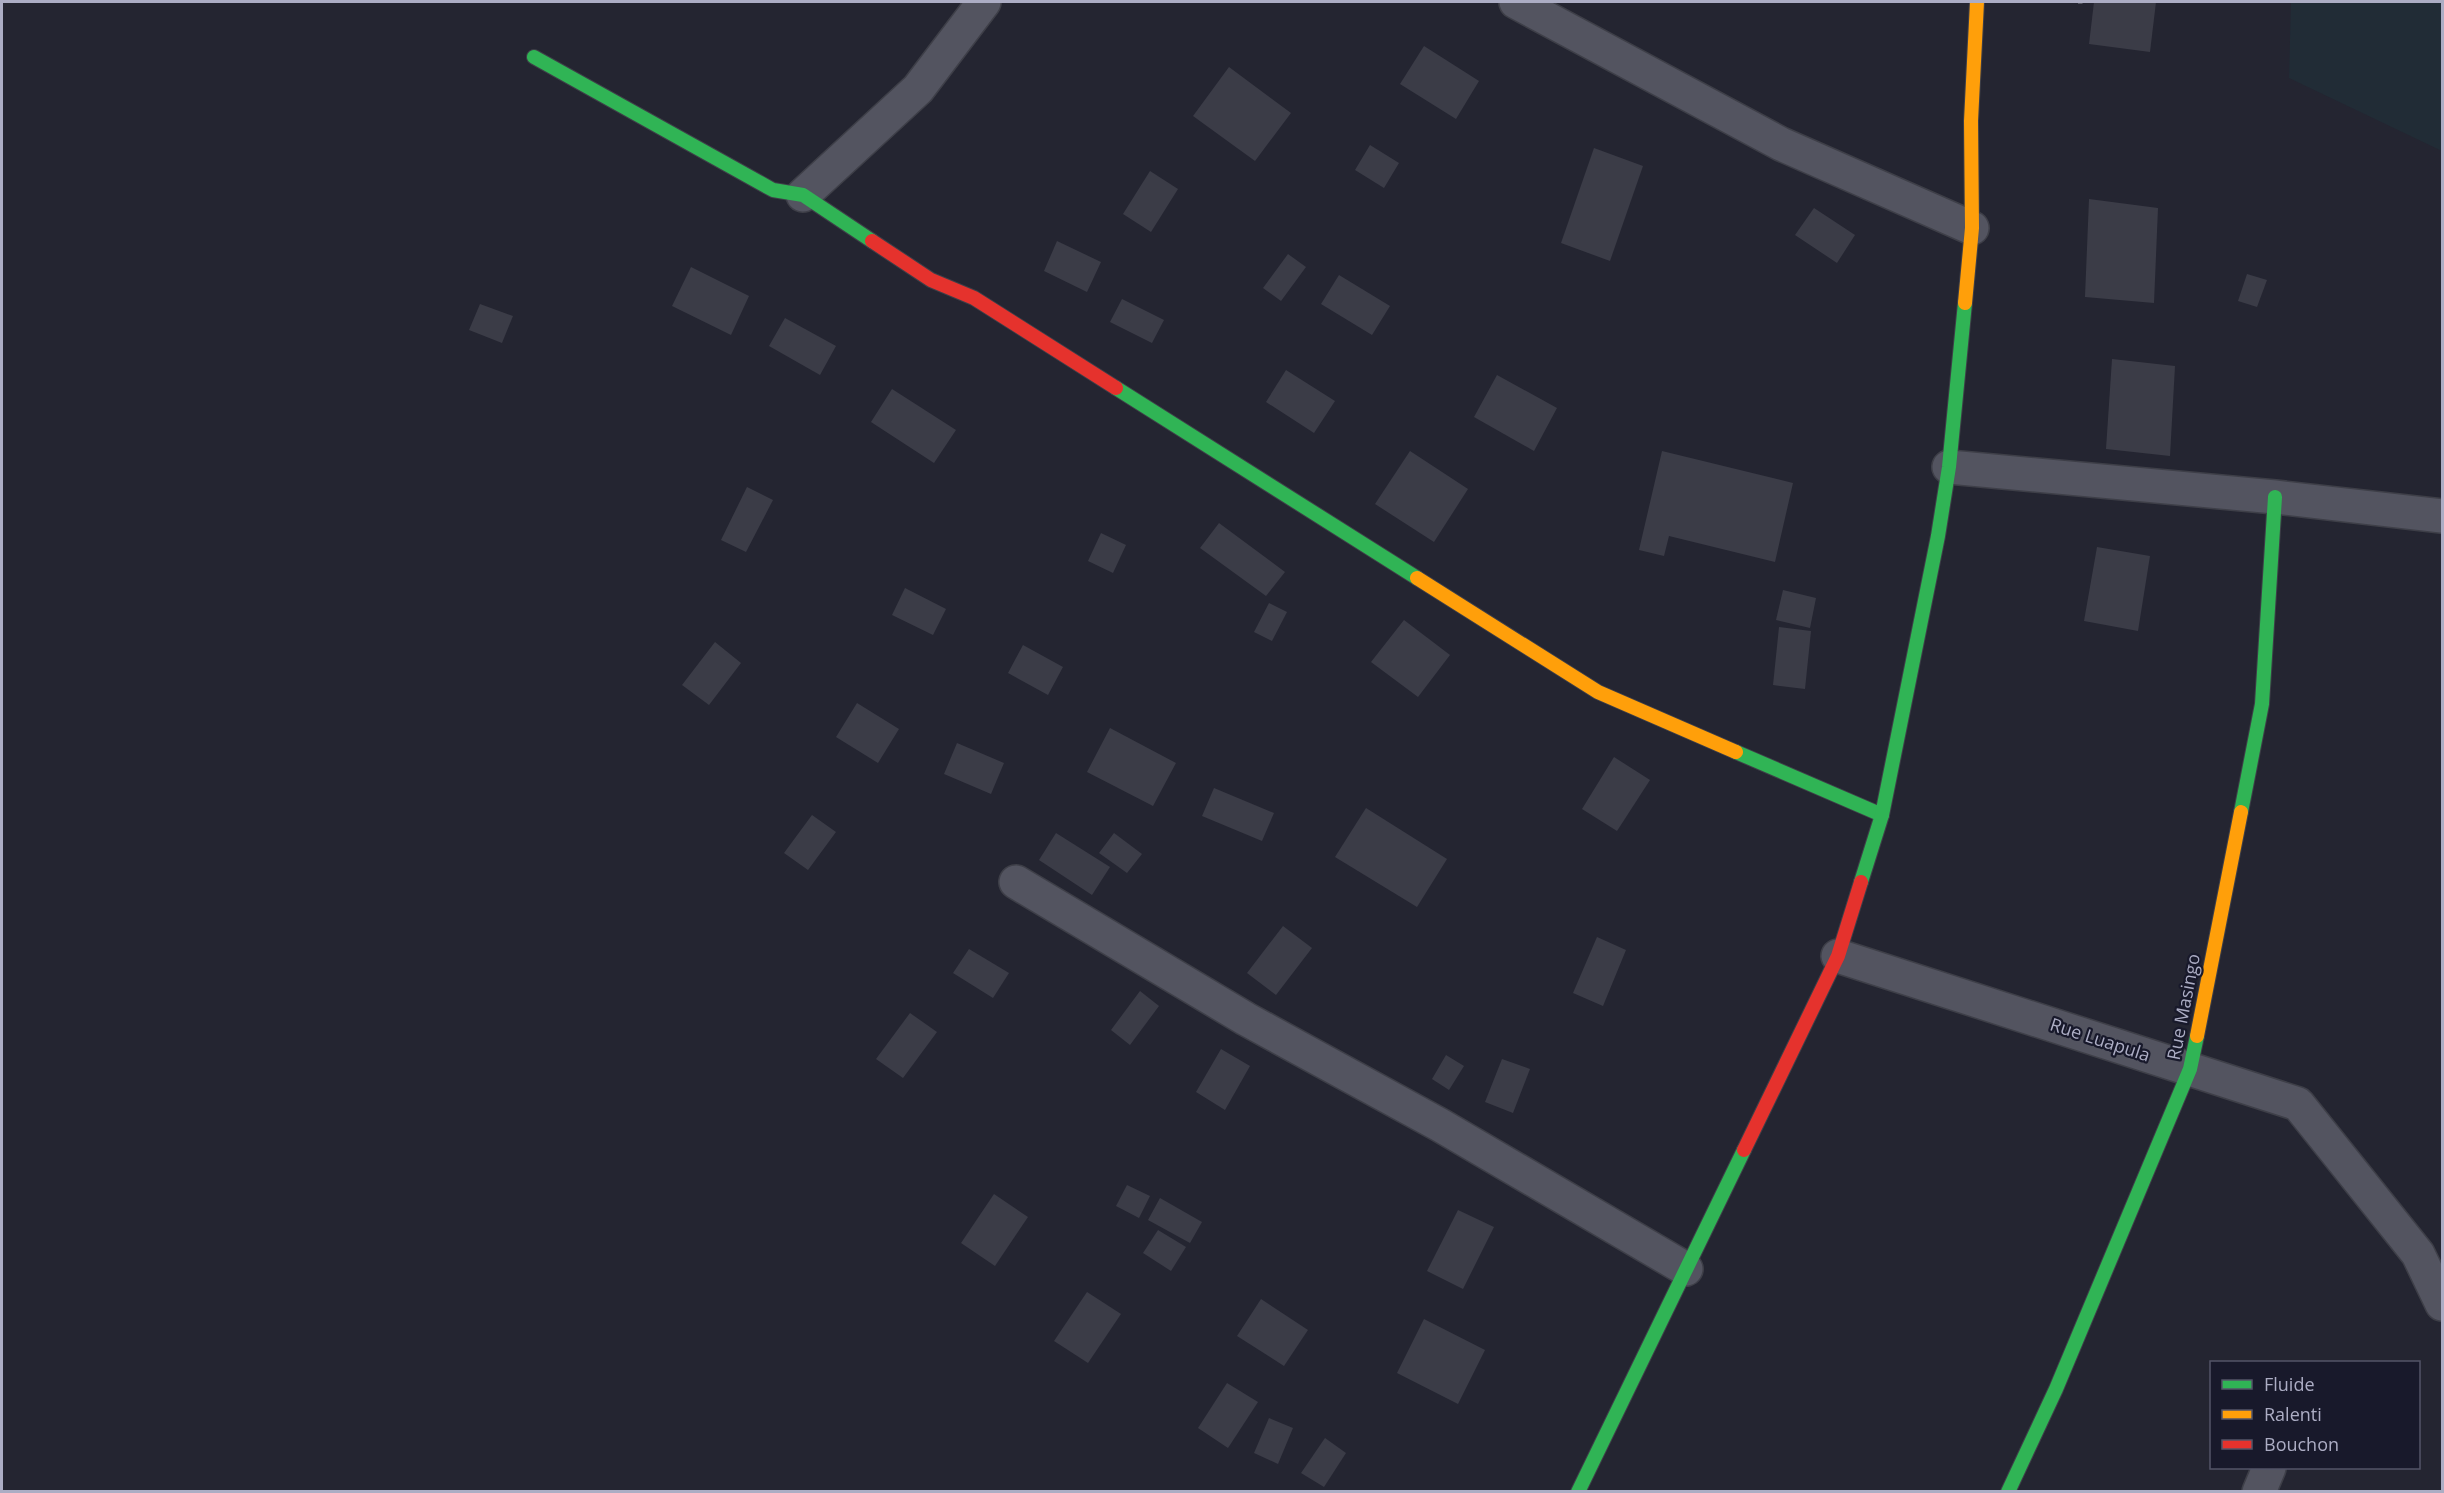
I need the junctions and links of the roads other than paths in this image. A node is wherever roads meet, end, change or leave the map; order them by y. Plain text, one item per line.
1 (984, 2) edge
2 (1516, 2) edge
3 (1977, 2) edge
4 (534, 57) dead end
5 (803, 195) junction
6 (1972, 228) junction
7 (1949, 467) junction
8 (2275, 497) junction
9 (2442, 516) edge
10 (1882, 815) junction
11 (1016, 882) dead end
12 (1838, 956) junction
13 (2190, 1069) junction
14 (1686, 1269) junction
15 (2442, 1304) edge
16 (2268, 1469) edge
17 (1578, 1491) edge
18 (2008, 1491) edge
19 (2259, 1491) edge

1 - 5 street
2 - 6 street
3 - 6 street
4 - 5 street
5 - 10 street
6 - 7 street
7 - 8 street
7 - 10 street
8 - 9 street
8 - 13 street, Rue Masingo
10 - 12 street
11 - 14 street
12 - 13 street, Rue Luapula
12 - 14 street
13 - 15 street, Rue Luapula
13 - 18 street, Rue Masingo
14 - 17 street
16 - 19 street

